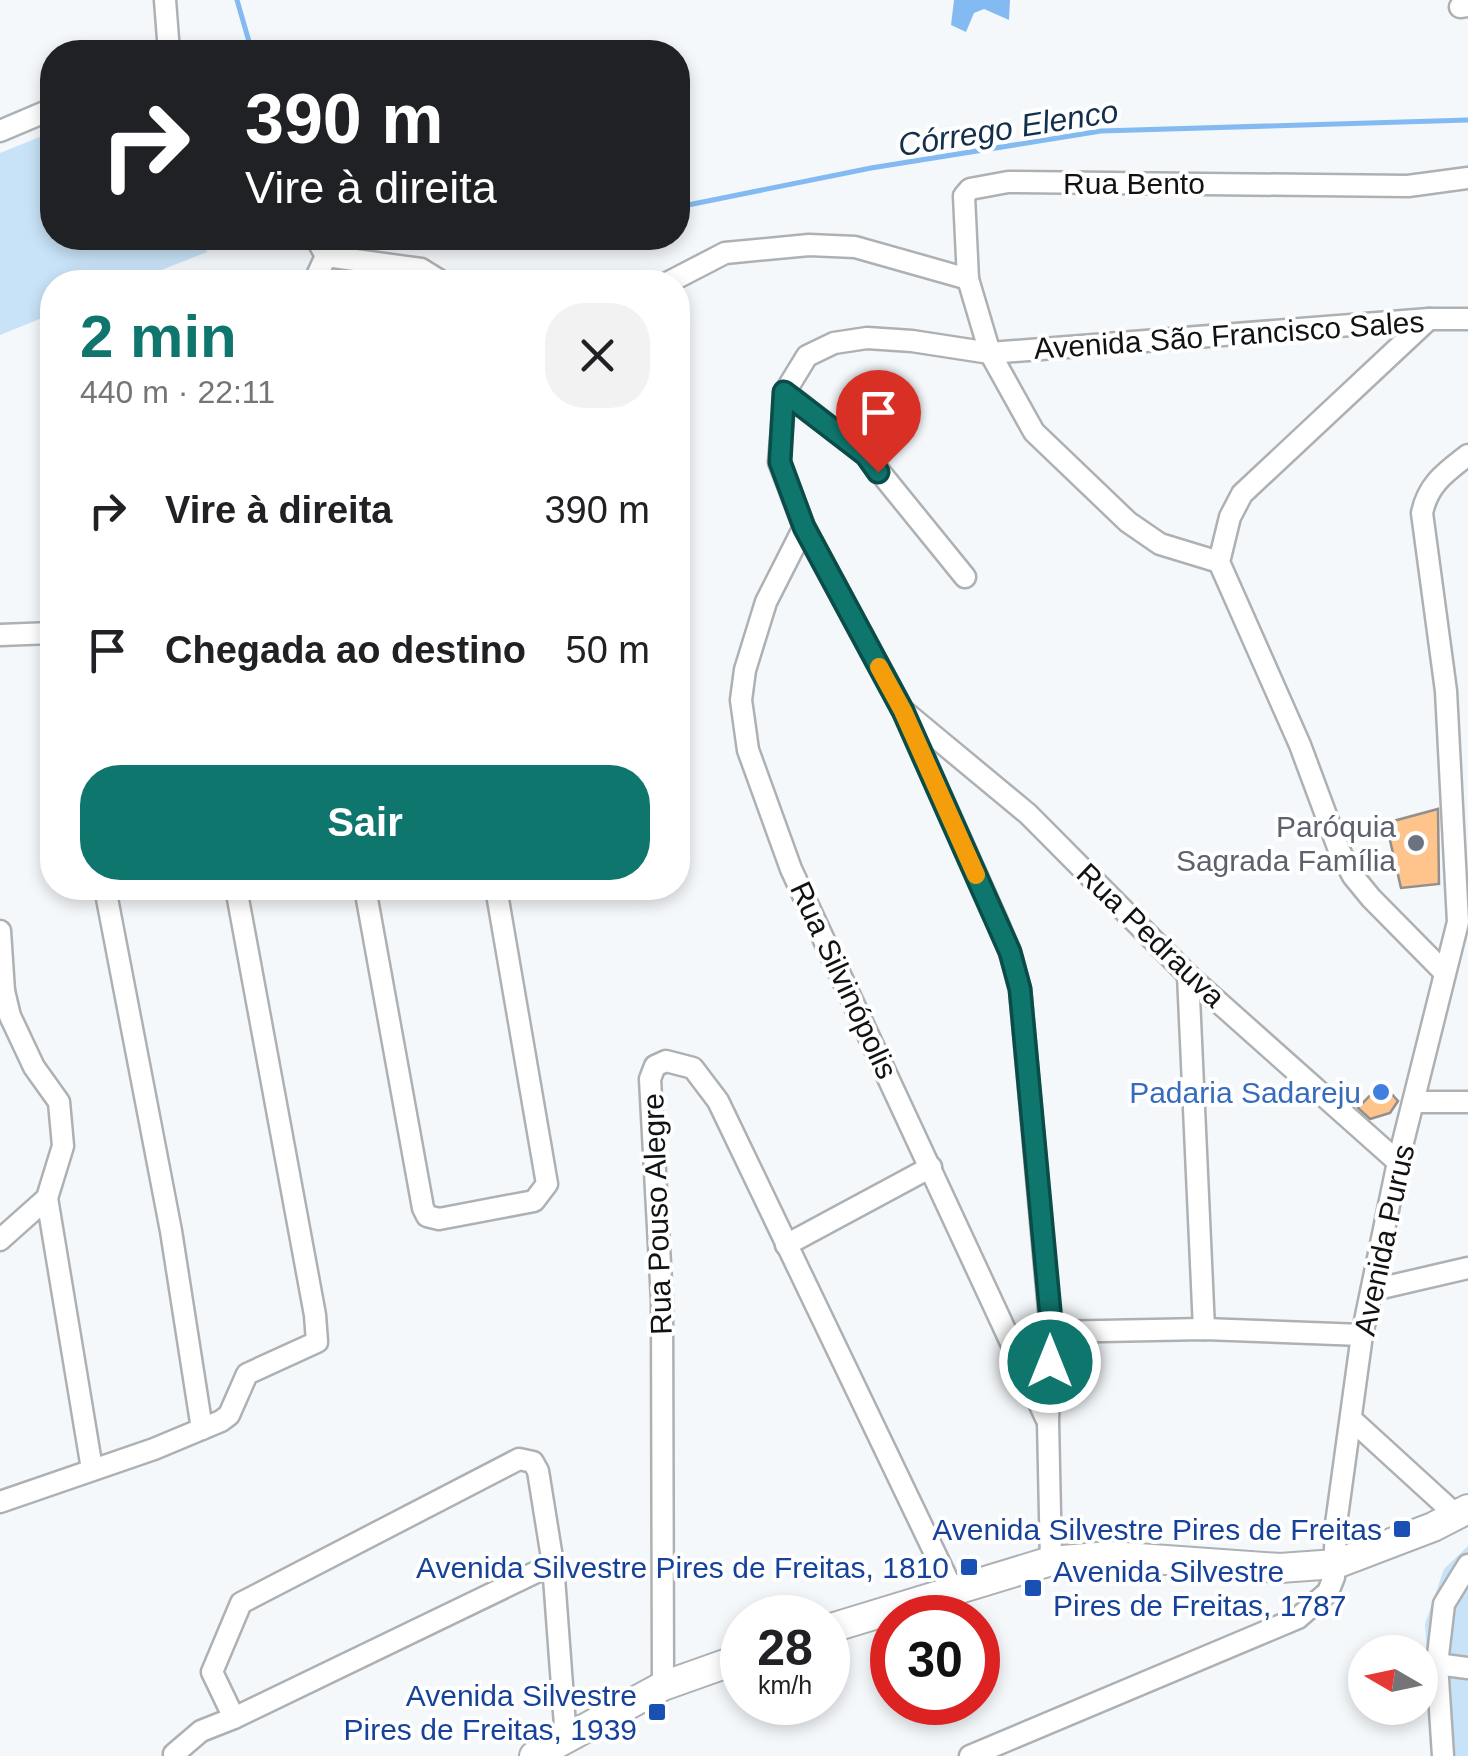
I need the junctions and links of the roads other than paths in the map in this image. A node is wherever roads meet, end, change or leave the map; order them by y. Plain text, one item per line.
1 (164, 0) edge
2 (167, 40) edge
3 (40, 114) edge
4 (0, 131) edge
5 (1468, 178) edge
6 (335, 250) edge
7 (424, 270) edge
8 (690, 271) edge
9 (968, 279) junction
10 (1429, 319) junction
11 (1467, 320) edge
12 (990, 353) junction
13 (784, 392) junction
14 (1468, 455) edge
15 (804, 527) junction
16 (1219, 562) junction
17 (965, 576) dead end
18 (40, 633) edge
19 (0, 635) edge
20 (903, 711) junction
21 (107, 900) edge
22 (238, 900) edge
23 (368, 900) edge
24 (498, 900) edge
25 (1463, 922) edge
26 (0, 932) edge
27 (1444, 972) junction
28 (1188, 975) junction
29 (2, 991) edge
30 (1415, 1102) junction
31 (1468, 1102) edge
32 (1398, 1162) junction
33 (931, 1167) junction
34 (47, 1198) junction
35 (0, 1240) edge
36 (786, 1245) junction
37 (1468, 1268) edge
38 (1373, 1290) junction
39 (1204, 1329) junction
40 (1052, 1332) junction
41 (1362, 1335) junction
42 (1351, 1419) junction
43 (1048, 1421) junction
44 (202, 1429) junction
45 (92, 1468) junction
46 (0, 1502) edge
47 (1462, 1512) edge
48 (1051, 1561) junction
49 (553, 1564) junction
50 (1336, 1564) junction
51 (1468, 1566) edge
52 (953, 1591) junction
53 (850, 1622) edge
54 (1438, 1655) edge
55 (1438, 1664) edge
56 (720, 1666) edge
57 (1468, 1668) edge
58 (1438, 1679) edge
59 (663, 1686) junction
60 (234, 1718) junction
61 (566, 1739) junction
62 (174, 1754) dead end
63 (534, 1756) edge
64 (970, 1756) edge
65 (1443, 1756) edge

1 - 2 street
3 - 4 street
5 - 9 street, Rua Bento
6 - 7 street
8 - 9 street
9 - 12 street, Rua Bento
10 - 11 street, Avenida São Francisco Sales
10 - 12 street, Avenida São Francisco Sales
10 - 16 street
12 - 13 street, Avenida São Francisco Sales
12 - 16 street, Rua Bento
13 - 15 street
13 - 17 street
14 - 25 street, Avenida Purus
15 - 20 street
15 - 33 street, Rua Silvinópolis
16 - 27 street
18 - 19 street
20 - 28 street, Rua Pedrauva
20 - 40 street
21 - 44 street
22 - 44 street
23 - 24 street
25 - 27 street, Avenida Purus
26 - 29 street
27 - 30 street, Avenida Purus
28 - 32 street, Rua Pedrauva
28 - 39 street
29 - 34 street
30 - 31 street
30 - 32 street, Avenida Purus
32 - 38 street, Avenida Purus
33 - 36 street
33 - 43 street, Rua Silvinópolis
34 - 35 street
34 - 45 street
36 - 52 street, Rua Pouso Alegre
36 - 59 street, Rua Pouso Alegre
37 - 38 street
38 - 41 street, Avenida Purus
39 - 40 street
39 - 41 street
40 - 43 street
41 - 42 street, Avenida Purus
42 - 47 street
42 - 50 street, Avenida Purus
43 - 48 street
44 - 45 street
45 - 46 street
47 - 50 main road
48 - 50 main road
48 - 52 main road
49 - 60 street
49 - 60 street
49 - 61 street
50 - 64 street
51 - 54 street
52 - 53 main road
55 - 57 street
56 - 59 main road
58 - 65 street
59 - 61 main road
60 - 62 street
61 - 63 main road

